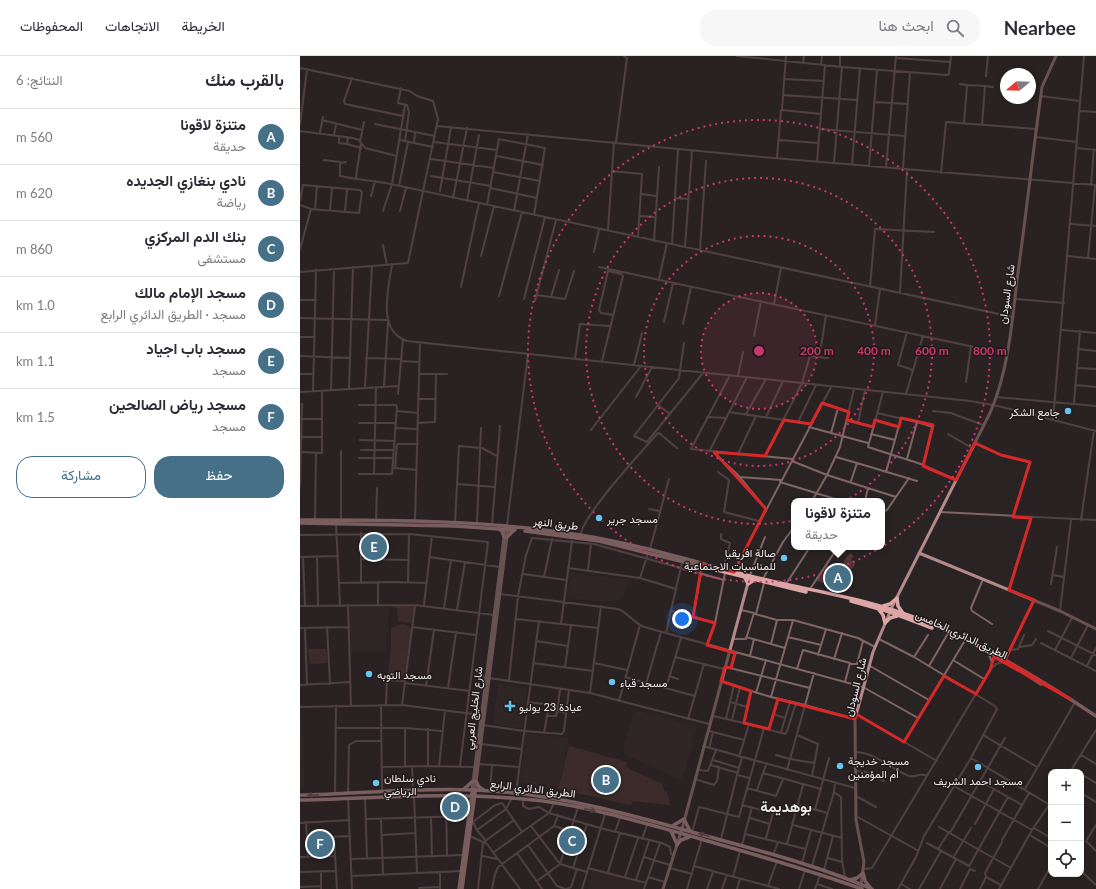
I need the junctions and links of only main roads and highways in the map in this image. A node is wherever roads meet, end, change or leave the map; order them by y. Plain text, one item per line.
1 (1056, 56) edge
2 (300, 520) edge
3 (312, 521) junction
4 (300, 523) edge
5 (497, 528) junction
6 (506, 528) junction
7 (515, 530) junction
8 (506, 537) junction
9 (649, 552) junction
10 (919, 553) junction
11 (702, 565) junction
12 (724, 571) junction
13 (750, 577) junction
14 (744, 578) junction
15 (754, 580) junction
16 (763, 581) junction
17 (748, 584) junction
18 (809, 592) junction
19 (897, 598) junction
20 (851, 599) joint
21 (880, 606) junction
22 (875, 608) junction
23 (890, 611) junction
24 (903, 615) junction
25 (885, 623) junction
26 (1096, 629) edge
27 (491, 652) junction
28 (1004, 661) junction
29 (486, 677) junction
30 (1069, 700) junction
31 (1096, 715) edge
32 (475, 781) junction
33 (462, 790) junction
34 (474, 790) junction
35 (485, 790) junction
36 (461, 794) junction
37 (300, 795) edge
38 (473, 795) junction
39 (483, 796) junction
40 (300, 800) edge
41 (472, 804) junction
42 (684, 819) junction
43 (670, 825) junction
44 (682, 827) junction
45 (670, 830) junction
46 (691, 831) junction
47 (680, 833) junction
48 (691, 836) junction
49 (677, 844) junction
50 (760, 851) junction
51 (759, 855) junction
52 (864, 871) junction
53 (847, 879) junction
54 (845, 883) junction
55 (861, 887) edge
56 (459, 889) edge
57 (462, 889) edge
58 (663, 889) edge
59 (850, 889) edge
60 (871, 889) edge

1 - 10 main road, شارع السودان
2 - 3 main road, طريق النهر
3 - 4 main road, طريق النهر
3 - 5 main road, طريق النهر
3 - 6 main road, طريق النهر
5 - 6 main road, طريق النهر
5 - 8 main road
6 - 7 main road, طريق النهر
6 - 8 main road, شارع الخليج العربي
6 - 9 main road, طريق النهر
7 - 8 main road
7 - 9 main road, طريق النهر
8 - 27 main road, شارع الخليج العربي
8 - 27 main road, شارع الخليج العربي
9 - 11 main road, طريق النهر
9 - 11 main road, طريق النهر
10 - 19 main road, شارع السودان
10 - 26 main road
11 - 12 main road, طريق النهر
12 - 13 main road, طريق النهر
12 - 14 main road, طريق النهر
13 - 14 main road, طريق النهر
13 - 15 main road, طريق النهر
13 - 16 main road, طريق النهر
13 - 17 main road
14 - 17 main road
15 - 16 main road, طريق النهر
15 - 17 main road
16 - 18 main road, طريق النهر
16 - 18 main road, طريق النهر
17 - 42 main road
18 - 20 main road, طريق النهر
18 - 22 main road, الطريق الدائري الخامس
19 - 21 main road
19 - 23 main road, شارع السودان
19 - 24 main road
20 - 21 main road, الطريق الدائري الخامس
21 - 23 main road, الطريق الدائري الخامس
22 - 23 main road, الطريق الدائري الخامس
22 - 25 main road
23 - 24 main road, الطريق الدائري الخامس
23 - 25 main road, شارع السودان
24 - 25 main road
24 - 28 main road, الطريق الدائري الخامس
24 - 28 main road, الطريق الدائري الخامس
25 - 52 main road, شارع السودان
27 - 29 main road, شارع الخليج العربي
28 - 30 main road, الطريق الدائري الخامس
29 - 32 main road, شارع الخليج العربي
29 - 32 main road, شارع الخليج العربي
30 - 31 main road, الطريق الدائري الخامس
30 - 31 main road, الطريق الدائري الخامس
32 - 33 main road
32 - 34 main road, شارع الخليج العربي
32 - 35 main road
33 - 34 main road, الطريق الدائري الرابع
33 -> 37 main road, الطريق الدائري الرابع
34 - 35 main road, الطريق الدائري الرابع
34 - 38 main road, شارع الخليج العربي
35 - 43 main road, الطريق الدائري الرابع
36 - 38 main road, الطريق الدائري الرابع
36 - 40 main road, الطريق الدائري الرابع
36 - 41 main road
38 - 39 main road, الطريق الدائري الرابع
38 - 41 main road, شارع الخليج العربي
39 - 41 main road
39 -> 45 main road, الطريق الدائري الرابع
41 - 56 main road, شارع الخليج العربي
41 - 57 main road, شارع الخليج العربي
42 - 43 main road
42 - 44 main road
42 - 46 main road
43 - 44 main road, الطريق الدائري الرابع
44 - 46 main road, الطريق الدائري الرابع
44 - 47 main road
45 - 47 main road, الطريق الدائري الرابع
45 - 49 main road
50 -> 46 main road, الطريق الدائري الرابع
47 - 48 main road, الطريق الدائري الرابع
47 - 49 main road
48 - 49 main road
48 - 51 main road, الطريق الدائري الرابع
49 - 58 main road
50 - 51 main road
50 - 53 main road, الطريق الدائري الرابع
51 - 54 main road, الطريق الدائري الرابع
52 - 53 main road
52 - 55 main road, شارع السودان
52 - 60 main road
53 - 55 main road, الطريق الدائري الرابع
54 - 55 main road, الطريق الدائري الرابع
54 - 59 main road
55 - 60 main road, الطريق الدائري الرابع

